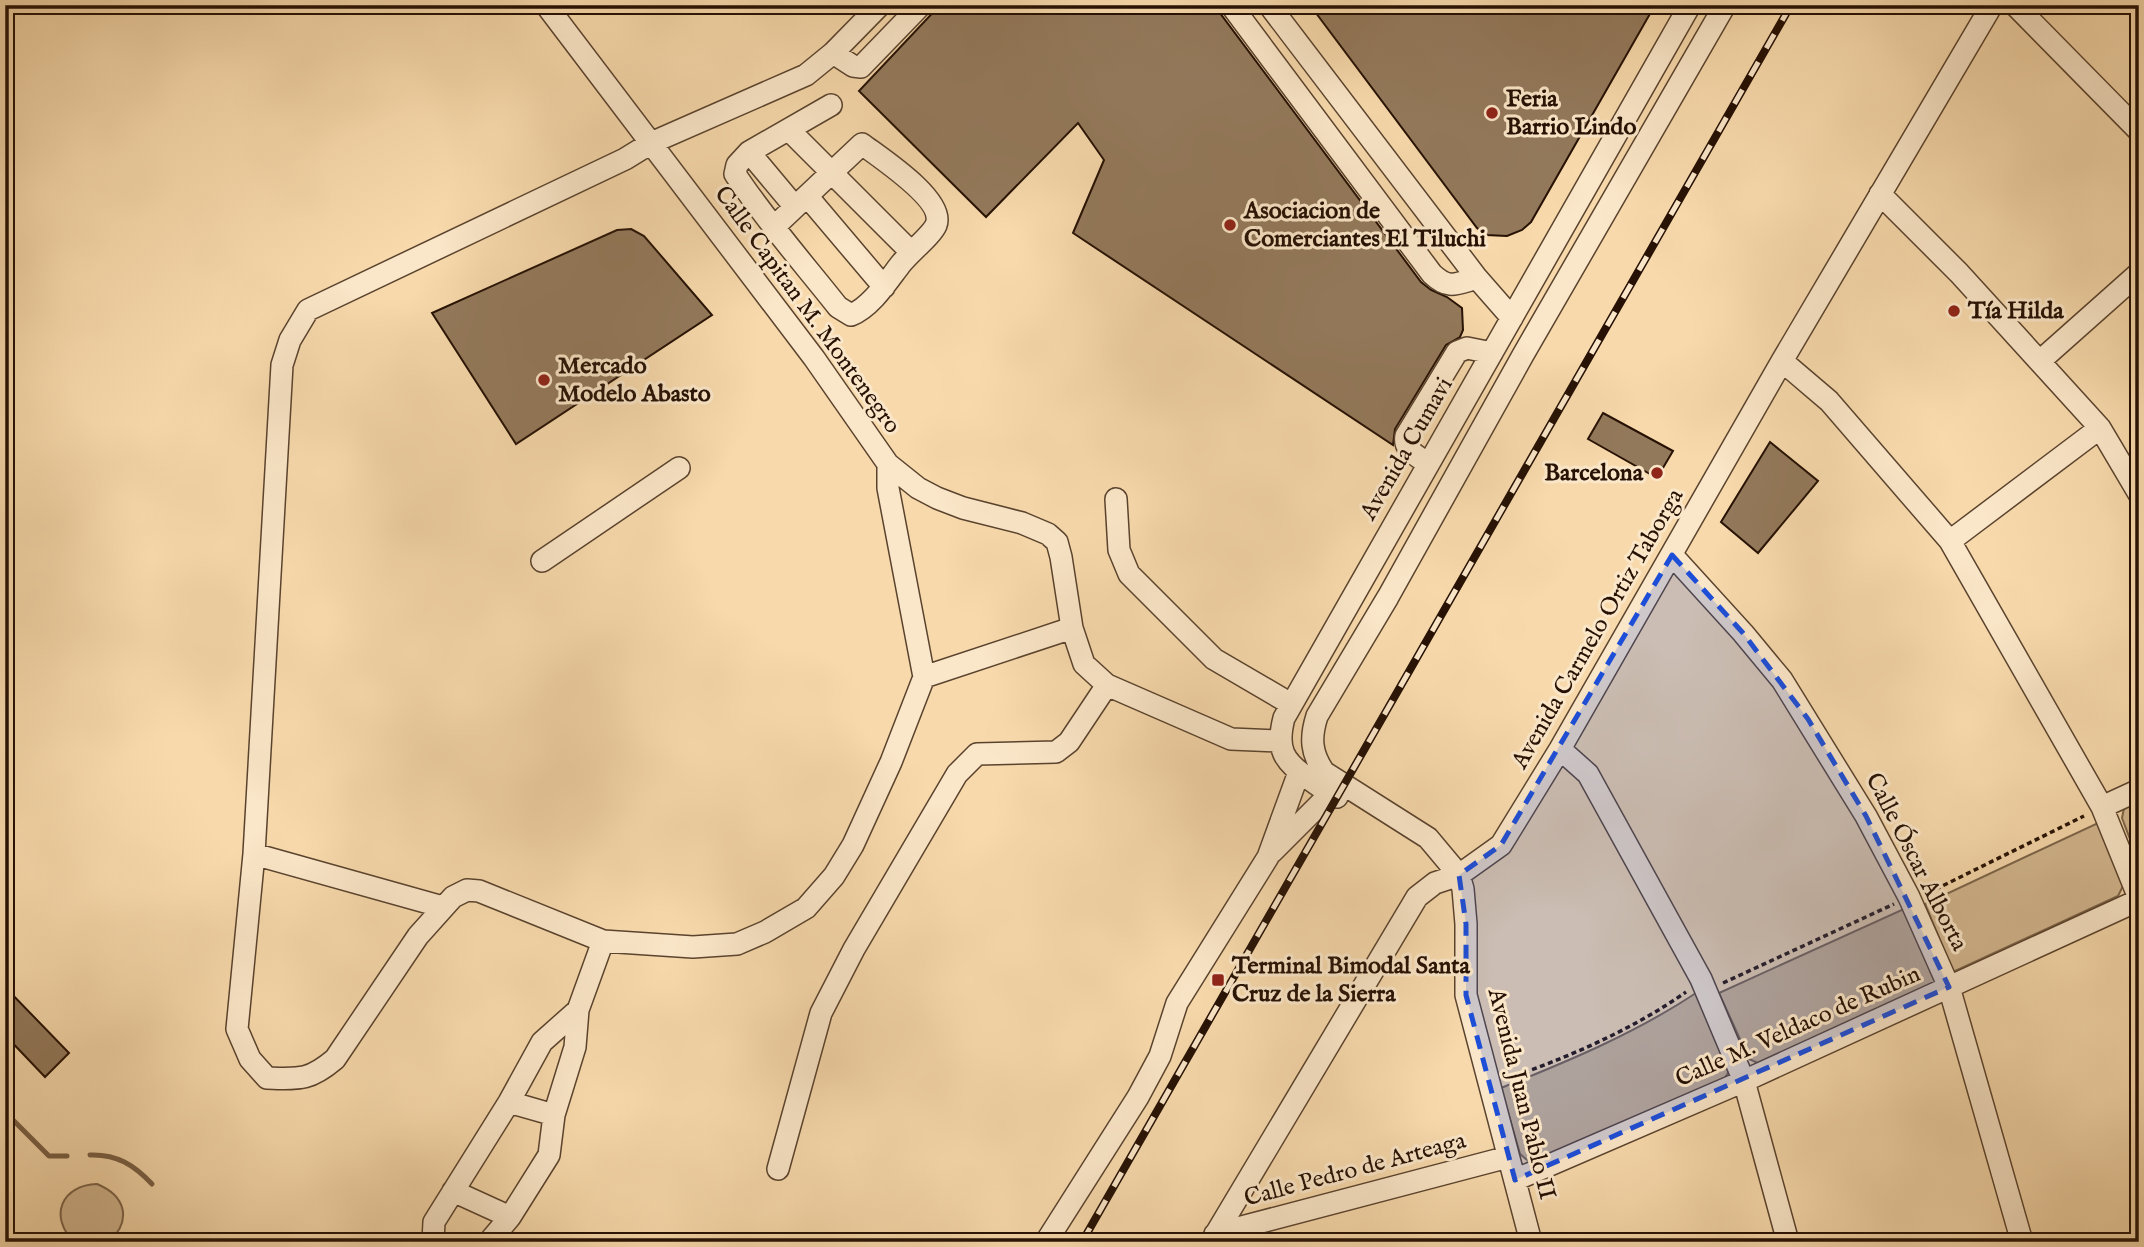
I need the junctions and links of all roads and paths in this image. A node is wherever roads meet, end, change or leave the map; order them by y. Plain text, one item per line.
1 (546, 5) edge
2 (880, 5) edge
3 (921, 5) edge
4 (1231, 5) edge
5 (1269, 5) edge
6 (1690, 5) edge
7 (1725, 5) edge
8 (1992, 5) edge
9 (2015, 5) edge
10 (833, 53) junction
11 (831, 105) dead end
12 (789, 130) junction
13 (2139, 131) edge
14 (1619, 132) junction
15 (651, 143) junction
16 (1644, 146) junction
17 (750, 152) junction
18 (832, 173) junction
19 (1880, 194) junction
20 (801, 202) junction
21 (775, 226) junction
22 (910, 251) junction
23 (2139, 273) edge
24 (1476, 278) junction
25 (884, 287) junction
26 (1512, 318) junction
27 (1492, 353) junction
28 (1782, 360) junction
29 (2040, 361) junction
30 (2100, 428) junction
31 (888, 464) junction
32 (1428, 464) junction
33 (679, 468) dead end
34 (2139, 494) edge
35 (1116, 499) dead end
36 (1950, 541) junction
37 (1671, 555) junction
38 (542, 561) dead end
39 (1360, 582) junction
40 (1388, 597) junction
41 (1072, 628) junction
42 (924, 677) junction
43 (1107, 685) junction
44 (1291, 704) junction
45 (1280, 741) junction
46 (1560, 749) junction
47 (1299, 772) junction
48 (2139, 790) edge
49 (1330, 794) junction
50 (2102, 807) junction
51 (254, 854) junction
52 (1268, 857) junction
53 (1446, 857) junction
54 (1459, 875) junction
55 (2139, 899) edge
56 (1910, 900) junction
57 (443, 907) junction
58 (603, 941) junction
59 (1703, 985) junction
60 (1950, 986) junction
61 (578, 1010) junction
62 (1744, 1081) junction
63 (1489, 1084) junction
64 (509, 1102) junction
65 (554, 1115) junction
66 (1508, 1157) junction
67 (778, 1169) dead end
68 (1515, 1180) junction
69 (453, 1191) junction
70 (510, 1217) junction
71 (1213, 1238) edge
72 (433, 1242) edge
73 (489, 1242) edge
74 (1046, 1242) edge
75 (1531, 1242) edge
76 (1788, 1242) edge
77 (2022, 1242) edge

1 - 15 street, Calle Capitan M. Montenegro
2 - 10 street
3 - 10 street
4 - 24 street
5 - 24 street
6 - 14 street, Avenida Cumavi
7 - 16 street
8 - 19 street, Avenida Carmelo Ortiz Taborga
9 - 13 street
10 - 15 street
11 - 12 street
12 - 17 street
12 - 18 street
14 - 16 street
14 - 26 street, Avenida Cumavi
15 - 31 street, Calle Capitan M. Montenegro
15 - 51 street
16 - 40 street
17 - 20 street
17 - 21 street
18 - 20 street
18 - 22 street
18 - 22 street
19 - 28 street, Avenida Carmelo Ortiz Taborga
19 - 29 street
20 - 21 street
20 - 25 street
21 - 25 street
22 - 25 street
23 - 29 street
24 - 26 street
26 - 27 street, Avenida Cumavi
27 - 32 street, Avenida Cumavi
27 - 32 street
28 - 36 street
28 - 37 street, Avenida Carmelo Ortiz Taborga
29 - 30 street
30 - 34 street
30 - 36 street
31 - 41 street
31 - 42 street, Calle Capitan M. Montenegro
32 - 39 street, Avenida Cumavi
33 - 38 street
35 - 44 street
36 - 50 street
37 - 46 street, Avenida Carmelo Ortiz Taborga
37 - 56 street, Calle Óscar Alborta
39 - 40 street
39 - 44 street, Avenida Cumavi
40 - 53 street
41 - 42 street
41 - 43 street
42 - 58 street
43 - 45 street
43 - 67 street
44 - 45 street, Avenida Cumavi
45 - 47 street
46 - 54 street, Avenida Carmelo Ortiz Taborga
46 - 59 street
47 - 49 street
47 - 52 street
48 - 50 street
49 - 52 street
49 - 53 street
50 - 55 street
50 - 56 path
51 - 57 street
51 - 57 street
52 - 74 street
53 - 54 street
54 - 63 street, Avenida Juan Pablo II
54 - 71 street, Avenida Carmelo Ortiz Taborga
55 - 60 street, Calle M. Veldaco de Rubin
56 - 59 path
56 - 60 street, Calle Óscar Alborta
57 - 58 street
58 - 61 street
59 - 62 street
59 - 63 path
60 - 62 street, Calle M. Veldaco de Rubin
60 - 77 street, Calle Óscar Alborta
61 - 64 street
61 - 65 street
62 - 68 street, Calle M. Veldaco de Rubin
62 - 76 street
63 - 66 street, Avenida Juan Pablo II
64 - 65 street
64 - 69 street
65 - 70 street
66 - 68 street, Avenida Juan Pablo II
66 - 71 street, Calle Pedro de Arteaga
68 - 75 street, Avenida Juan Pablo II
69 - 70 street
69 - 72 street
70 - 73 street

